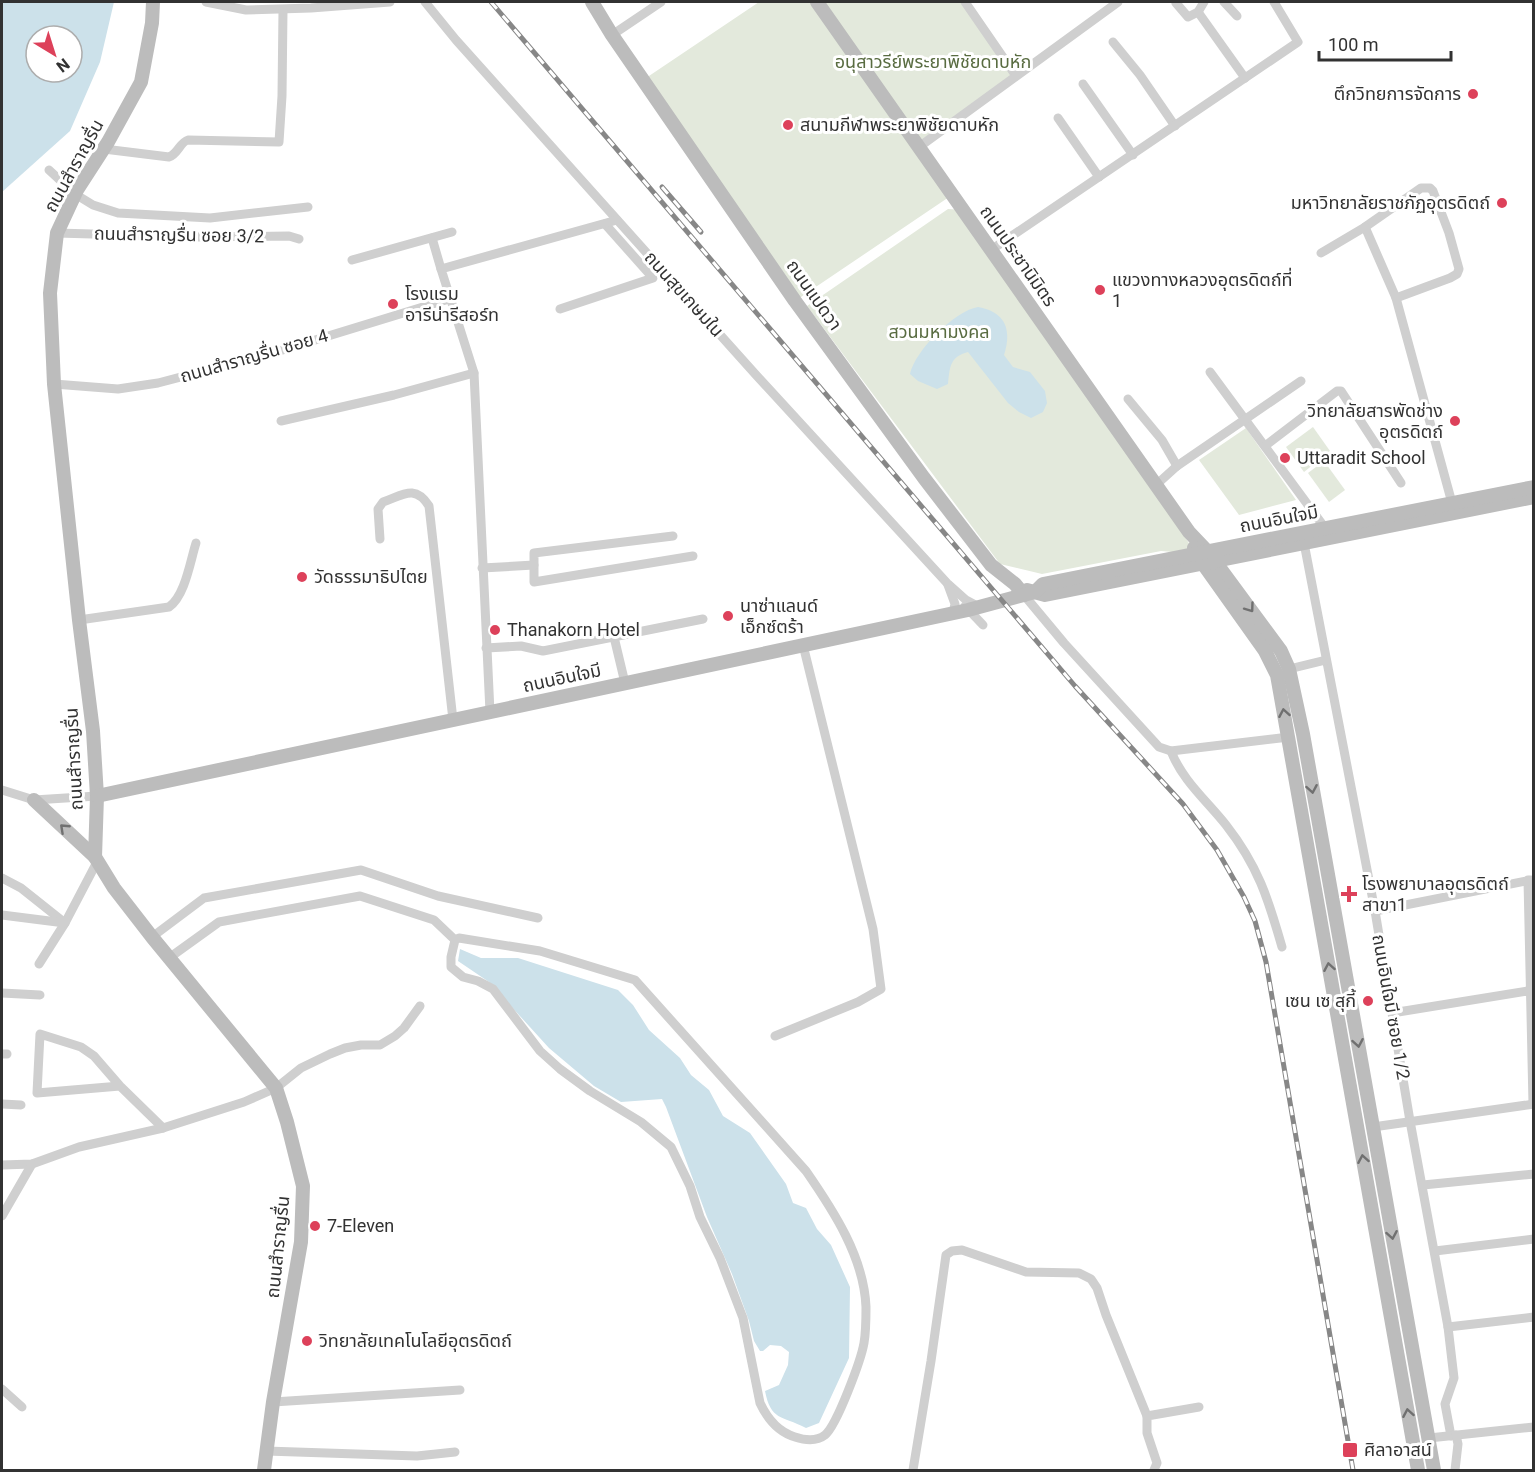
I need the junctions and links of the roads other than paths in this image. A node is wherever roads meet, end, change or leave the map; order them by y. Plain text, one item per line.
1 (153, 2) edge
2 (206, 2) edge
3 (390, 2) edge
4 (425, 2) edge
5 (592, 2) edge
6 (661, 2) edge
7 (817, 2) edge
8 (964, 2) edge
9 (1118, 2) edge
10 (1177, 2) edge
11 (1203, 2) edge
12 (1224, 2) edge
13 (1274, 2) edge
14 (283, 10) junction
15 (1198, 12) junction
16 (1237, 16) dead end
17 (612, 35) junction
18 (1113, 42) dead end
19 (1017, 76) junction
20 (1245, 78) junction
21 (1083, 84) dead end
22 (1058, 118) dead end
23 (1175, 126) junction
24 (919, 147) junction
25 (104, 149) junction
26 (1133, 155) junction
27 (49, 170) dead end
28 (1099, 177) junction
29 (75, 194) junction
30 (308, 207) dead end
31 (617, 220) junction
32 (605, 224) junction
33 (1365, 227) junction
34 (452, 232) dead end
35 (57, 233) junction
36 (432, 238) junction
37 (299, 239) dead end
38 (991, 250) junction
39 (1322, 253) dead end
40 (352, 260) dead end
41 (441, 269) junction
42 (1396, 298) junction
43 (449, 299) junction
44 (560, 309) dead end
45 (1210, 372) dead end
46 (474, 373) junction
47 (1301, 381) dead end
48 (54, 384) junction
49 (1128, 399) dead end
50 (1245, 420) junction
51 (281, 421) dead end
52 (1264, 446) junction
53 (1177, 466) junction
54 (1401, 483) dead end
55 (1156, 485) junction
56 (1533, 487) edge
57 (1533, 497) edge
58 (1453, 508) junction
59 (1326, 534) junction
60 (673, 536) dead end
61 (380, 539) dead end
62 (196, 543) dead end
63 (1304, 543) junction
64 (693, 556) dead end
65 (1205, 558) junction
66 (534, 565) junction
67 (482, 568) junction
68 (1012, 582) junction
69 (947, 583) junction
70 (1029, 593) junction
71 (1010, 599) junction
72 (973, 608) junction
73 (953, 613) junction
74 (703, 619) dead end
75 (79, 620) junction
76 (983, 625) dead end
77 (614, 637) junction
78 (803, 645) junction
79 (486, 648) junction
80 (1326, 660) junction
81 (1289, 669) junction
82 (625, 683) junction
83 (490, 712) junction
84 (453, 720) junction
85 (1288, 737) junction
86 (1171, 751) junction
87 (2, 790) edge
88 (97, 796) junction
89 (34, 800) junction
90 (96, 860) junction
91 (2, 878) edge
92 (1530, 880) edge
93 (1375, 912) junction
94 (2, 915) edge
95 (538, 918) dead end
96 (65, 923) junction
97 (152, 937) junction
98 (455, 940) junction
99 (1282, 947) dead end
100 (169, 958) junction
101 (39, 964) dead end
102 (1532, 990) edge
103 (2, 993) edge
104 (40, 995) dead end
105 (420, 1006) dead end
106 (1392, 1013) junction
107 (775, 1036) dead end
108 (120, 1086) junction
109 (276, 1088) junction
110 (2, 1104) edge
111 (1533, 1104) edge
112 (21, 1105) dead end
113 (1410, 1121) junction
114 (1373, 1127) junction
115 (163, 1128) junction
116 (32, 1164) junction
117 (2, 1166) edge
118 (1533, 1174) edge
119 (1423, 1185) junction
120 (2, 1216) edge
121 (1533, 1239) edge
122 (1435, 1251) junction
123 (1533, 1317) edge
124 (1448, 1327) junction
125 (1410, 1337) junction
126 (1395, 1340) junction
127 (2, 1389) edge
128 (460, 1390) dead end
129 (273, 1402) junction
130 (22, 1407) dead end
131 (1200, 1407) dead end
132 (1147, 1416) junction
133 (1533, 1427) edge
134 (1454, 1436) junction
135 (1429, 1438) junction
136 (266, 1451) junction
137 (455, 1452) dead end
138 (1455, 1469) edge
139 (264, 1470) edge
140 (913, 1470) edge
141 (1154, 1470) edge
142 (1418, 1470) edge
143 (1434, 1470) edge

1 - 25 street, ถนนสำราญรื่น
2 - 14 street
3 - 14 street
4 - 31 street, ถนนสุขเกษมใน
5 - 17 street, ถนนแปดวา
6 - 17 street
7 - 24 street, ถนนประชานิมิตร
8 - 19 street
9 - 19 street
10 - 15 street
11 - 15 street
12 - 16 street
13 - 20 street
14 - 25 street
15 - 20 street
17 - 68 street, ถนนแปดวา
18 - 23 street
19 - 24 street
20 - 23 street
21 - 26 street
22 - 28 street
23 - 26 street
24 - 38 street, ถนนประชานิมิตร
25 - 29 street, ถนนสำราญรื่น
26 - 28 street
27 - 29 street
28 - 38 street
29 - 30 street
29 - 35 street, ถนนสำราญรื่น
31 - 32 street
31 - 69 street, ถนนสุขเกษมใน
32 - 41 street
32 - 44 street
33 - 39 street
33 - 42 street
33 - 42 street
34 - 36 street
35 - 37 street, ถนนสำราญรื่น ซอย 3/2
35 - 48 street, ถนนสำราญรื่น
36 - 40 street
36 - 41 street
38 - 55 street, ถนนประชานิมิตร
41 - 43 street
42 - 58 street
43 - 46 street
43 - 48 street, ถนนสำราญรื่น ซอย 4
45 - 50 street
46 - 51 street
46 - 67 street
47 - 50 street
48 - 75 street, ถนนสำราญรื่น
49 - 53 street
50 - 52 street
50 - 53 street
52 - 54 street
52 - 59 street
53 - 55 street
55 - 65 street, ถนนประชานิมิตร
56 - 58 street, ถนนอินใจมี
57 - 58 street, ถนนอินใจมี
58 - 59 street, ถนนอินใจมี
59 - 63 street, ถนนอินใจมี
59 - 65 street, ถนนอินใจมี
60 - 66 street
61 - 84 street
62 - 75 street
63 - 65 street, ถนนอินใจมี
63 - 80 street, ถนนอินใจมี ซอย 1/2
64 - 66 street
65 - 70 street, ถนนอินใจมี
65 -> 81 street
85 -> 65 street
66 - 67 street
67 - 79 street
68 - 70 street
68 - 71 street
69 - 72 street, ถนนสุขเกษมใน
69 - 73 street, ถนนสุขเกษมใน
70 - 71 street, ถนนอินใจมี
70 - 86 street
71 - 72 street, ถนนอินใจมี
72 - 73 street, ถนนอินใจมี
72 - 76 street, ถนนสุขเกษมใน
73 - 78 street, ถนนอินใจมี
74 - 77 street
75 - 88 street, ถนนสำราญรื่น
77 - 79 street
77 - 82 street
78 - 82 street, ถนนอินใจมี
78 - 107 street
79 - 83 street
80 - 81 street
80 - 93 street, ถนนอินใจมี ซอย 1/2
81 -> 114 street
82 - 83 street, ถนนอินใจมี
83 - 84 street, ถนนอินใจมี
84 - 88 street, ถนนอินใจมี
85 - 86 street
126 -> 85 street
86 - 99 street
87 - 89 street
88 - 89 street
88 - 90 street, ถนนสำราญรื่น
90 -> 89 street
90 - 96 street
90 - 97 street, ถนนสำราญรื่น
91 - 96 street
92 - 93 street
92 - 102 street
93 - 106 street, ถนนอินใจมี ซอย 1/2
94 - 96 street
95 - 97 street
96 - 101 street
97 - 100 street, ถนนสำราญรื่น
98 - 98 street
98 - 100 street
100 - 109 street, ถนนสำราญรื่น
102 - 106 street
102 - 111 street
103 - 104 street
105 - 109 street
106 - 113 street, ถนนอินใจมี ซอย 1/2
108 - 108 street
108 - 115 street
109 - 115 street
109 - 129 street, ถนนสำราญรื่น
110 - 112 street
111 - 113 street
113 - 114 street
113 - 119 street, ถนนอินใจมี ซอย 1/2
114 -> 125 street
115 - 116 street
116 - 117 street
116 - 120 street
118 - 119 street
119 - 122 street, ถนนอินใจมี ซอย 1/2
121 - 122 street
122 - 124 street, ถนนอินใจมี ซอย 1/2
123 - 124 street
124 - 134 street, ถนนอินใจมี ซอย 1/2
125 - 126 street
125 - 135 street
142 -> 126 street
127 - 130 street
128 - 129 street
129 - 136 street, ถนนสำราญรื่น
131 - 132 street
132 - 140 street
132 - 141 street
133 - 134 street
134 - 135 street
134 - 138 street, ถนนอินใจมี ซอย 1/2
135 - 143 street
136 - 137 street
136 - 139 street, ถนนสำราญรื่น
138 - 143 street

